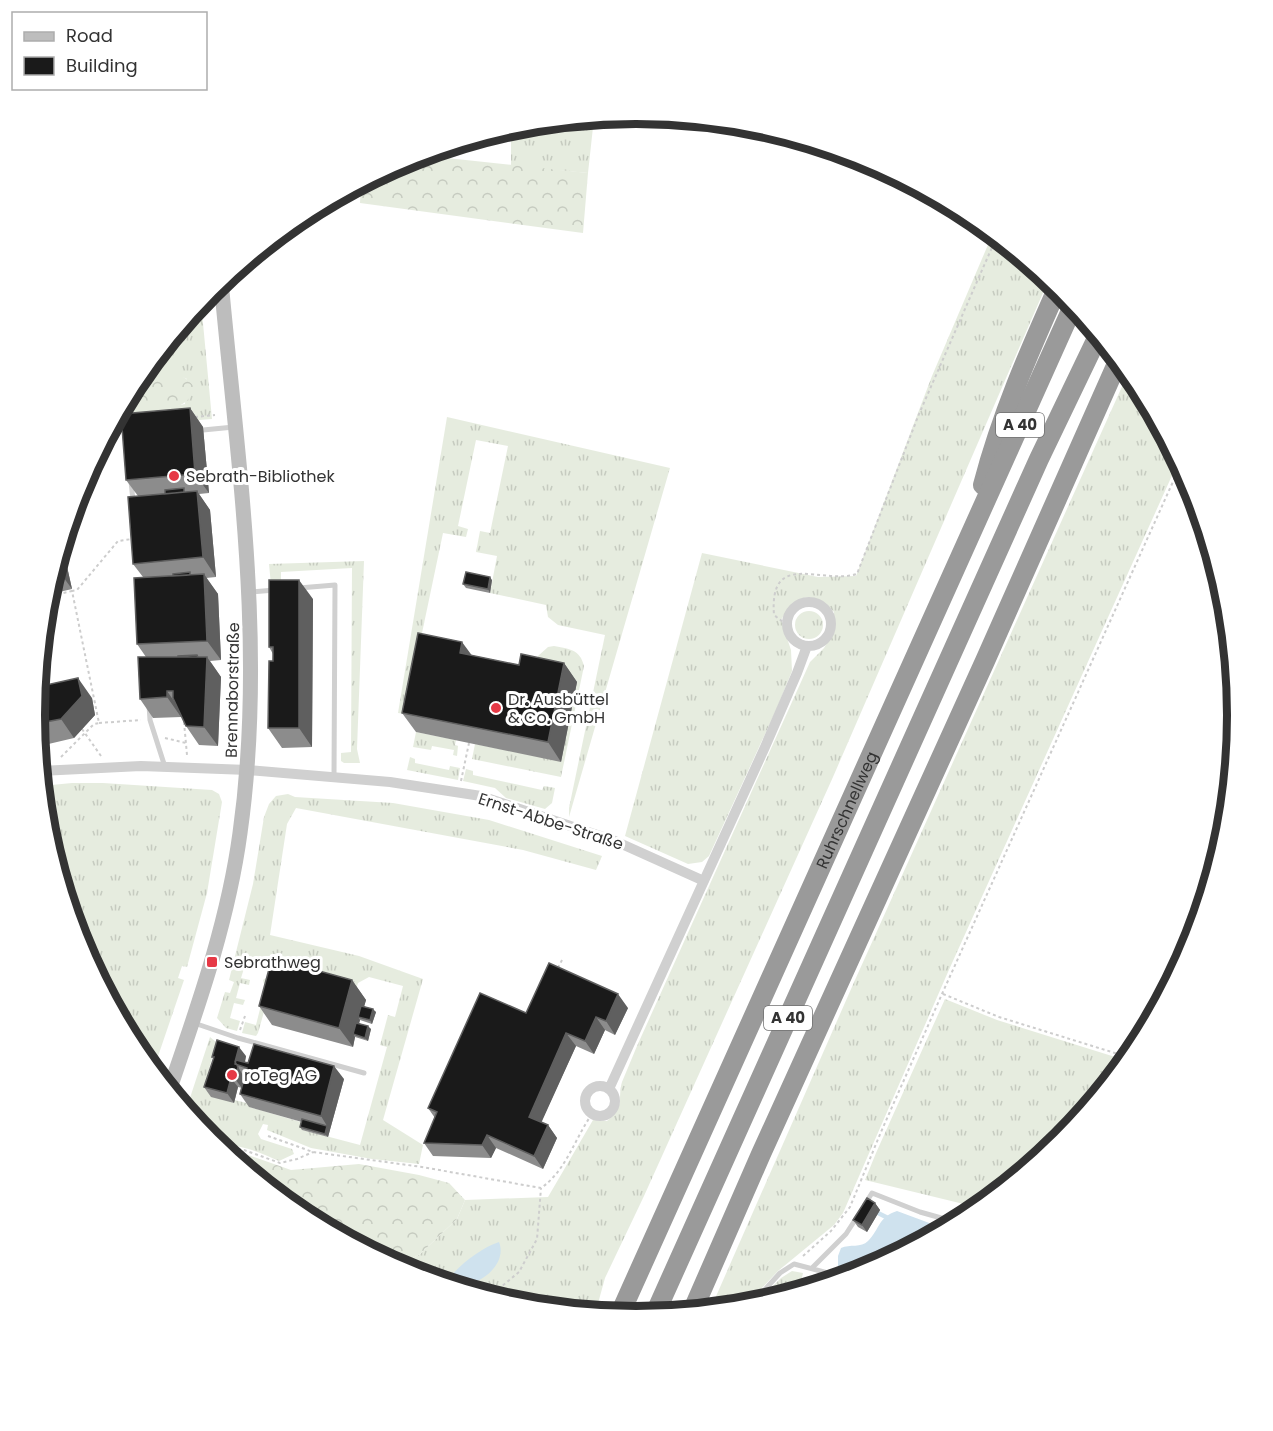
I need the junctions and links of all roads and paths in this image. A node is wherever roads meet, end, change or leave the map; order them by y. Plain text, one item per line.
1 (994, 244) edge
2 (222, 293) edge
3 (1054, 296) edge
4 (1070, 313) edge
5 (1095, 342) edge
6 (1115, 368) edge
7 (215, 415) dead end
8 (191, 418) edge
9 (123, 422) edge
10 (127, 422) edge
11 (235, 427) junction
12 (203, 430) dead end
13 (131, 473) edge
14 (1176, 474) edge
15 (134, 508) edge
16 (137, 539) edge
17 (966, 545) junction
18 (292, 588) edge
19 (281, 589) edge
20 (72, 591) junction
21 (250, 592) junction
22 (57, 594) edge
23 (787, 625) junction
24 (807, 646) junction
25 (92, 685) junction
26 (84, 686) dead end
27 (148, 700) edge
28 (184, 719) edge
29 (150, 720) junction
30 (99, 723) junction
31 (82, 729) dead end
32 (86, 732) junction
33 (155, 736) junction
34 (186, 743) junction
35 (469, 743) edge
36 (187, 755) dead end
37 (100, 756) dead end
38 (61, 757) dead end
39 (165, 767) junction
40 (248, 770) junction
41 (48, 771) edge
42 (334, 777) junction
43 (459, 793) junction
44 (704, 881) junction
45 (562, 960) dead end
46 (558, 969) edge
47 (942, 994) junction
48 (245, 1016) dead end
49 (192, 1022) junction
50 (241, 1025) dead end
51 (1121, 1055) edge
52 (364, 1073) dead end
53 (173, 1083) edge
54 (609, 1089) junction
55 (592, 1114) junction
56 (268, 1136) dead end
57 (233, 1148) edge
58 (313, 1152) junction
59 (542, 1188) junction
60 (946, 1219) edge
61 (794, 1264) junction
62 (813, 1268) junction
63 (833, 1274) edge
64 (497, 1290) edge
65 (761, 1294) edge
66 (696, 1304) edge
67 (658, 1306) edge
68 (623, 1307) edge

1 - 23 path
2 - 11 main road, Brennaborstraße
3 - 17 highway
4 - 17 highway, Ruhrschnellweg / A 40
5 - 67 highway, Ruhrschnellweg / A 40
6 - 66 highway
7 - 8 path
9 - 10 path
11 - 12 lane
11 - 21 main road, Brennaborstraße
13 - 15 lane
14 - 47 path
16 - 20 path
17 - 68 highway, Ruhrschnellweg / A 40
18 - 42 lane
19 - 21 lane
20 - 22 path
20 - 25 path
21 - 40 main road, Brennaborstraße
23 - 24 street
23 - 24 street
24 - 44 street
25 - 26 path
25 - 30 path
27 - 29 lane
28 - 34 path
29 - 30 path
29 - 33 lane
30 - 32 path
31 - 32 path
32 - 37 path
32 - 38 path
33 - 34 path
33 - 39 lane
34 - 36 path
35 - 43 path
39 - 40 street
39 - 41 street
40 - 42 street, Ernst-Abbe-Straße
40 - 49 main road, Brennaborstraße
42 - 43 street, Ernst-Abbe-Straße
43 - 44 street, Ernst-Abbe-Straße
44 - 54 street
45 - 46 path
47 - 51 path
47 - 61 path
48 - 50 path
49 - 52 lane
49 - 53 main road, Brennaborstraße
54 - 55 street
54 - 55 street
55 - 59 path
56 - 58 path
57 - 58 path
58 - 59 path
59 - 64 path
60 - 62 lane
61 - 62 lane
61 - 65 lane
62 - 63 lane

